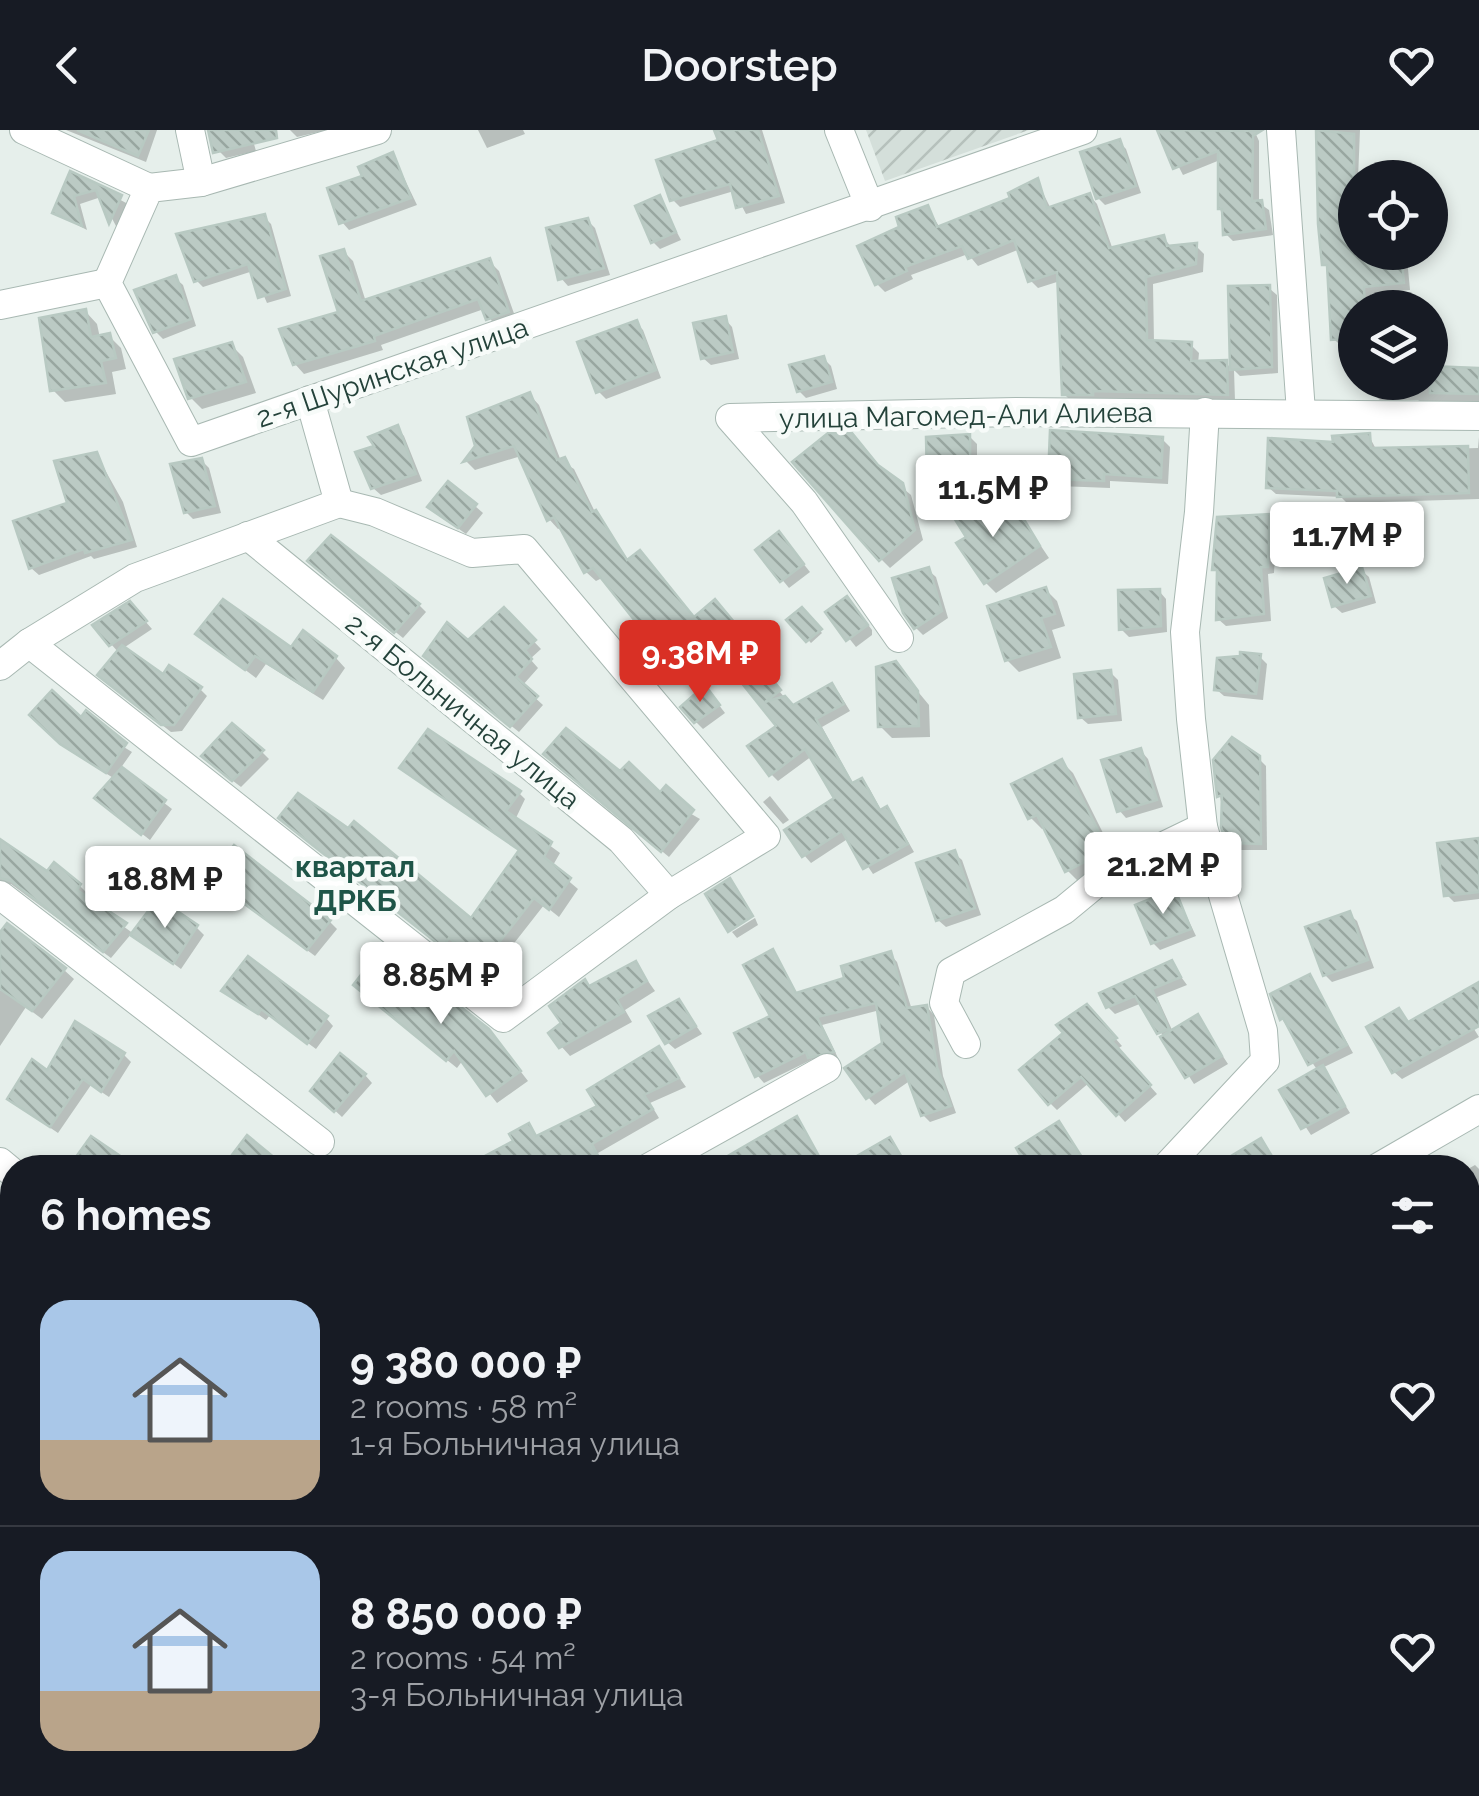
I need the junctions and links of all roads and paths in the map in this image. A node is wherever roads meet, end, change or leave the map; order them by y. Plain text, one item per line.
1 (24, 130) edge
2 (190, 130) edge
3 (377, 130) edge
4 (839, 130) edge
5 (1082, 130) edge
6 (1280, 130) edge
7 (200, 182) junction
8 (148, 188) junction
9 (870, 207) junction
10 (107, 283) junction
11 (0, 305) edge
12 (310, 400) junction
13 (1205, 412) junction
14 (1301, 412) junction
15 (1479, 416) edge
16 (339, 503) junction
17 (248, 536) junction
18 (899, 638) dead end
19 (29, 643) junction
20 (0, 666) edge
21 (1204, 828) junction
22 (0, 894) edge
23 (669, 896) junction
24 (966, 1044) dead end
25 (827, 1068) dead end
26 (1479, 1109) edge
27 (320, 1142) dead end
28 (671, 1155) edge
29 (1177, 1155) edge
30 (1399, 1155) edge

1 - 8 street
2 - 7 street
3 - 7 street
4 - 9 street
5 - 9 street, 2-я Шуринская улица
6 - 14 street
7 - 8 street
8 - 10 street
9 - 12 street, 2-я Шуринская улица
10 - 11 street
10 - 12 street, 2-я Шуринская улица
12 - 16 street
13 - 14 street, улица Магомед-Али Алиева
13 - 18 street, улица Магомед-Али Алиева
13 - 21 street
14 - 15 street, улица Магомед-Али Алиева
16 - 17 street
16 - 23 street
17 - 19 street
17 - 23 street, 2-я Больничная улица
19 - 20 street
19 - 23 street
21 - 24 street
21 - 29 street
22 - 27 street
25 - 28 street
26 - 30 street

